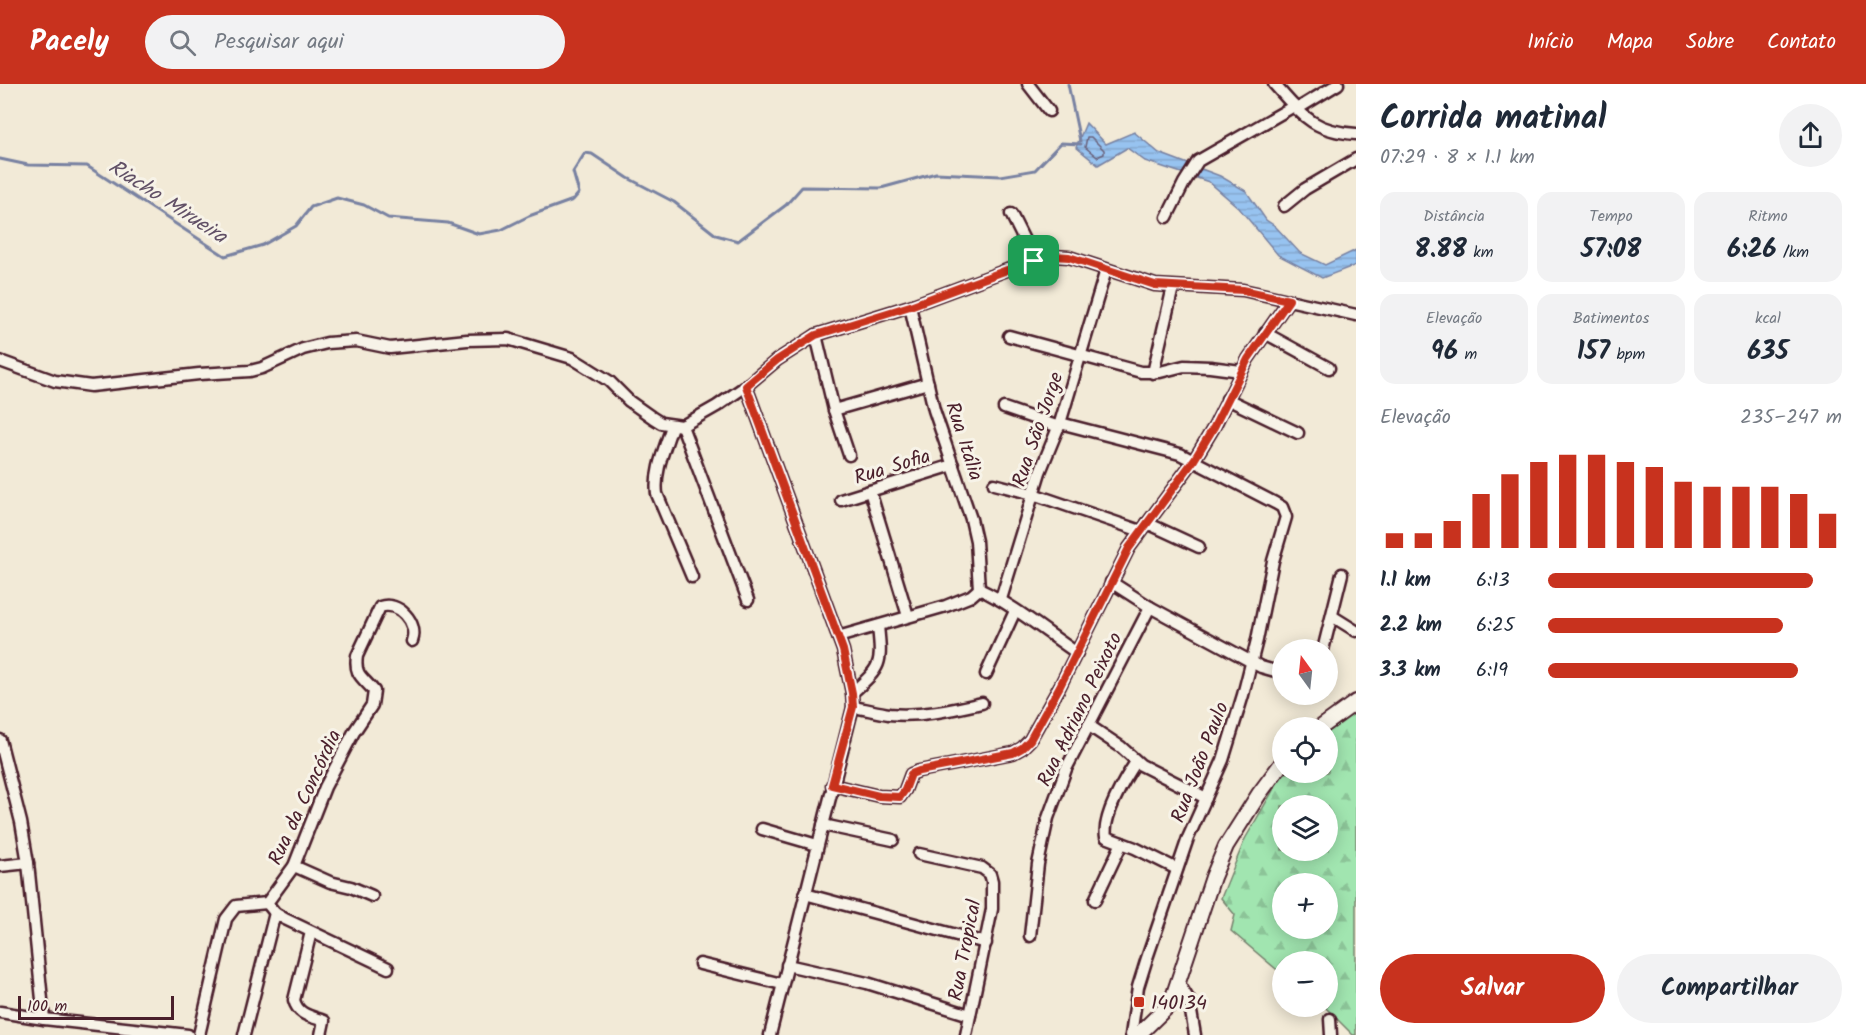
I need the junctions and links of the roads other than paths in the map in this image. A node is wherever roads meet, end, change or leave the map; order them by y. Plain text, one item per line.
1 (1028, 84) edge
2 (1274, 84) edge
3 (1338, 84) edge
4 (1296, 107) junction
5 (1048, 111) dead end
6 (1356, 134) edge
7 (1356, 159) edge
8 (1284, 206) dead end
9 (1011, 213) dead end
10 (1167, 217) dead end
11 (1034, 261) junction
12 (1106, 270) junction
13 (1173, 287) junction
14 (1289, 300) junction
15 (910, 306) junction
16 (1356, 315) edge
17 (1265, 333) junction
18 (816, 335) junction
19 (1010, 336) dead end
20 (1081, 355) junction
21 (0, 361) edge
22 (1329, 368) dead end
23 (1241, 371) junction
24 (1153, 372) junction
25 (928, 383) junction
26 (746, 386) junction
27 (1227, 399) junction
28 (1004, 408) dead end
29 (834, 410) junction
30 (1059, 425) junction
31 (677, 426) junction
32 (1298, 432) dead end
33 (849, 454) dead end
34 (1194, 460) junction
35 (953, 465) junction
36 (994, 484) dead end
37 (870, 491) junction
38 (1033, 494) junction
39 (841, 500) dead end
40 (1144, 527) junction
41 (1199, 547) dead end
42 (1342, 574) dead end
43 (692, 577) dead end
44 (1111, 582) junction
45 (979, 589) junction
46 (1001, 599) junction
47 (748, 600) dead end
48 (1150, 607) junction
49 (1015, 611) junction
50 (908, 616) junction
51 (1332, 616) junction
52 (878, 626) junction
53 (1356, 631) edge
54 (838, 637) junction
55 (1326, 639) edge
56 (412, 641) dead end
57 (1077, 653) junction
58 (1251, 662) junction
59 (1272, 670) edge
60 (986, 674) dead end
61 (852, 693) junction
62 (1356, 702) edge
63 (982, 703) dead end
64 (853, 707) junction
65 (1335, 717) edge
66 (1088, 725) junction
67 (0, 740) edge
68 (2, 758) edge
69 (1136, 762) junction
70 (1272, 776) edge
71 (832, 785) junction
72 (1206, 798) junction
73 (823, 825) junction
74 (762, 829) dead end
75 (893, 840) dead end
76 (1122, 843) junction
77 (817, 845) junction
78 (919, 855) dead end
79 (28, 863) junction
80 (0, 866) edge
81 (294, 866) junction
82 (1177, 869) junction
83 (805, 894) junction
84 (372, 896) dead end
85 (1095, 900) dead end
86 (267, 903) junction
87 (275, 913) junction
88 (311, 932) junction
89 (1030, 936) dead end
90 (986, 943) junction
91 (700, 964) dead end
92 (788, 965) junction
93 (388, 968) dead end
94 (782, 984) junction
95 (1179, 984) junction
96 (0, 1012) edge
97 (970, 1015) junction
98 (1330, 1018) dead end
99 (44, 1019) junction
100 (188, 1035) edge
101 (199, 1035) edge
102 (244, 1035) edge
103 (321, 1035) edge
104 (770, 1035) edge
105 (966, 1035) edge
106 (1131, 1035) edge
107 (1138, 1035) edge
108 (1195, 1035) edge
109 (1331, 1035) edge

1 - 5 street
2 - 4 street
3 - 4 street
4 - 6 street
4 - 10 street
7 - 8 street
9 - 11 street
11 - 12 street
11 - 15 street
12 - 13 street
12 - 20 street, Rua São Jorge
13 - 14 street
13 - 24 street
14 - 16 street
14 - 17 street
15 - 18 street
15 - 25 street, Rua Itália
17 - 22 street
17 - 23 street
18 - 26 street
18 - 29 street
19 - 20 street
20 - 24 street
20 - 30 street, Rua São Jorge
21 - 31 street
23 - 24 street
23 - 27 street
25 - 29 street
25 - 35 street, Rua Itália
26 - 31 street
26 - 54 street
27 - 32 street
27 - 34 street
28 - 30 street
29 - 33 street
30 - 34 street
30 - 38 street, Rua São Jorge
31 - 43 street
31 - 47 street
34 - 40 street
34 - 58 street, Rua João Paulo
35 - 37 street, Rua Sofia
35 - 45 street, Rua Itália
36 - 38 street
37 - 39 street, Rua Sofia
37 - 50 street
38 - 40 street
38 - 46 street, Rua São Jorge
40 - 41 street
40 - 44 street
42 - 51 street
44 - 48 street
44 - 57 street
45 - 46 street
45 - 50 street
46 - 49 street
48 - 58 street
48 - 66 street, Rua Adriano Peixoto
49 - 57 street
49 - 60 street
50 - 52 street
51 - 53 street
51 - 55 street
52 - 54 street
52 - 61 street
54 - 61 street
56 - 81 street, Rua da Concórdia
57 - 71 street
58 - 59 street
58 - 72 street, Rua João Paulo
61 - 64 street
62 - 65 street
63 - 64 street
64 - 71 street
66 - 69 street
66 - 89 street, Rua Adriano Peixoto
67 - 68 street
68 - 79 street
69 - 72 street
69 - 76 street
70 - 95 street
71 - 73 street
72 - 82 street, Rua João Paulo
73 - 75 street
73 - 77 street
74 - 77 street
76 - 82 street
76 - 85 street
77 - 83 street
78 - 90 street, Rua Tropical
79 - 80 street
79 - 99 street
81 - 84 street
81 - 86 street, Rua da Concórdia
82 - 106 street, Rua João Paulo
83 - 90 street
83 - 92 street
86 - 87 street
86 - 101 street
87 - 88 street
87 - 102 street
88 - 93 street
88 - 103 street
90 - 97 street, Rua Tropical
91 - 94 street
92 - 94 street
92 - 97 street
94 - 104 street
95 - 107 street
95 - 108 street
96 - 99 street
97 - 105 street, Rua Tropical
98 - 109 street
99 - 100 street

